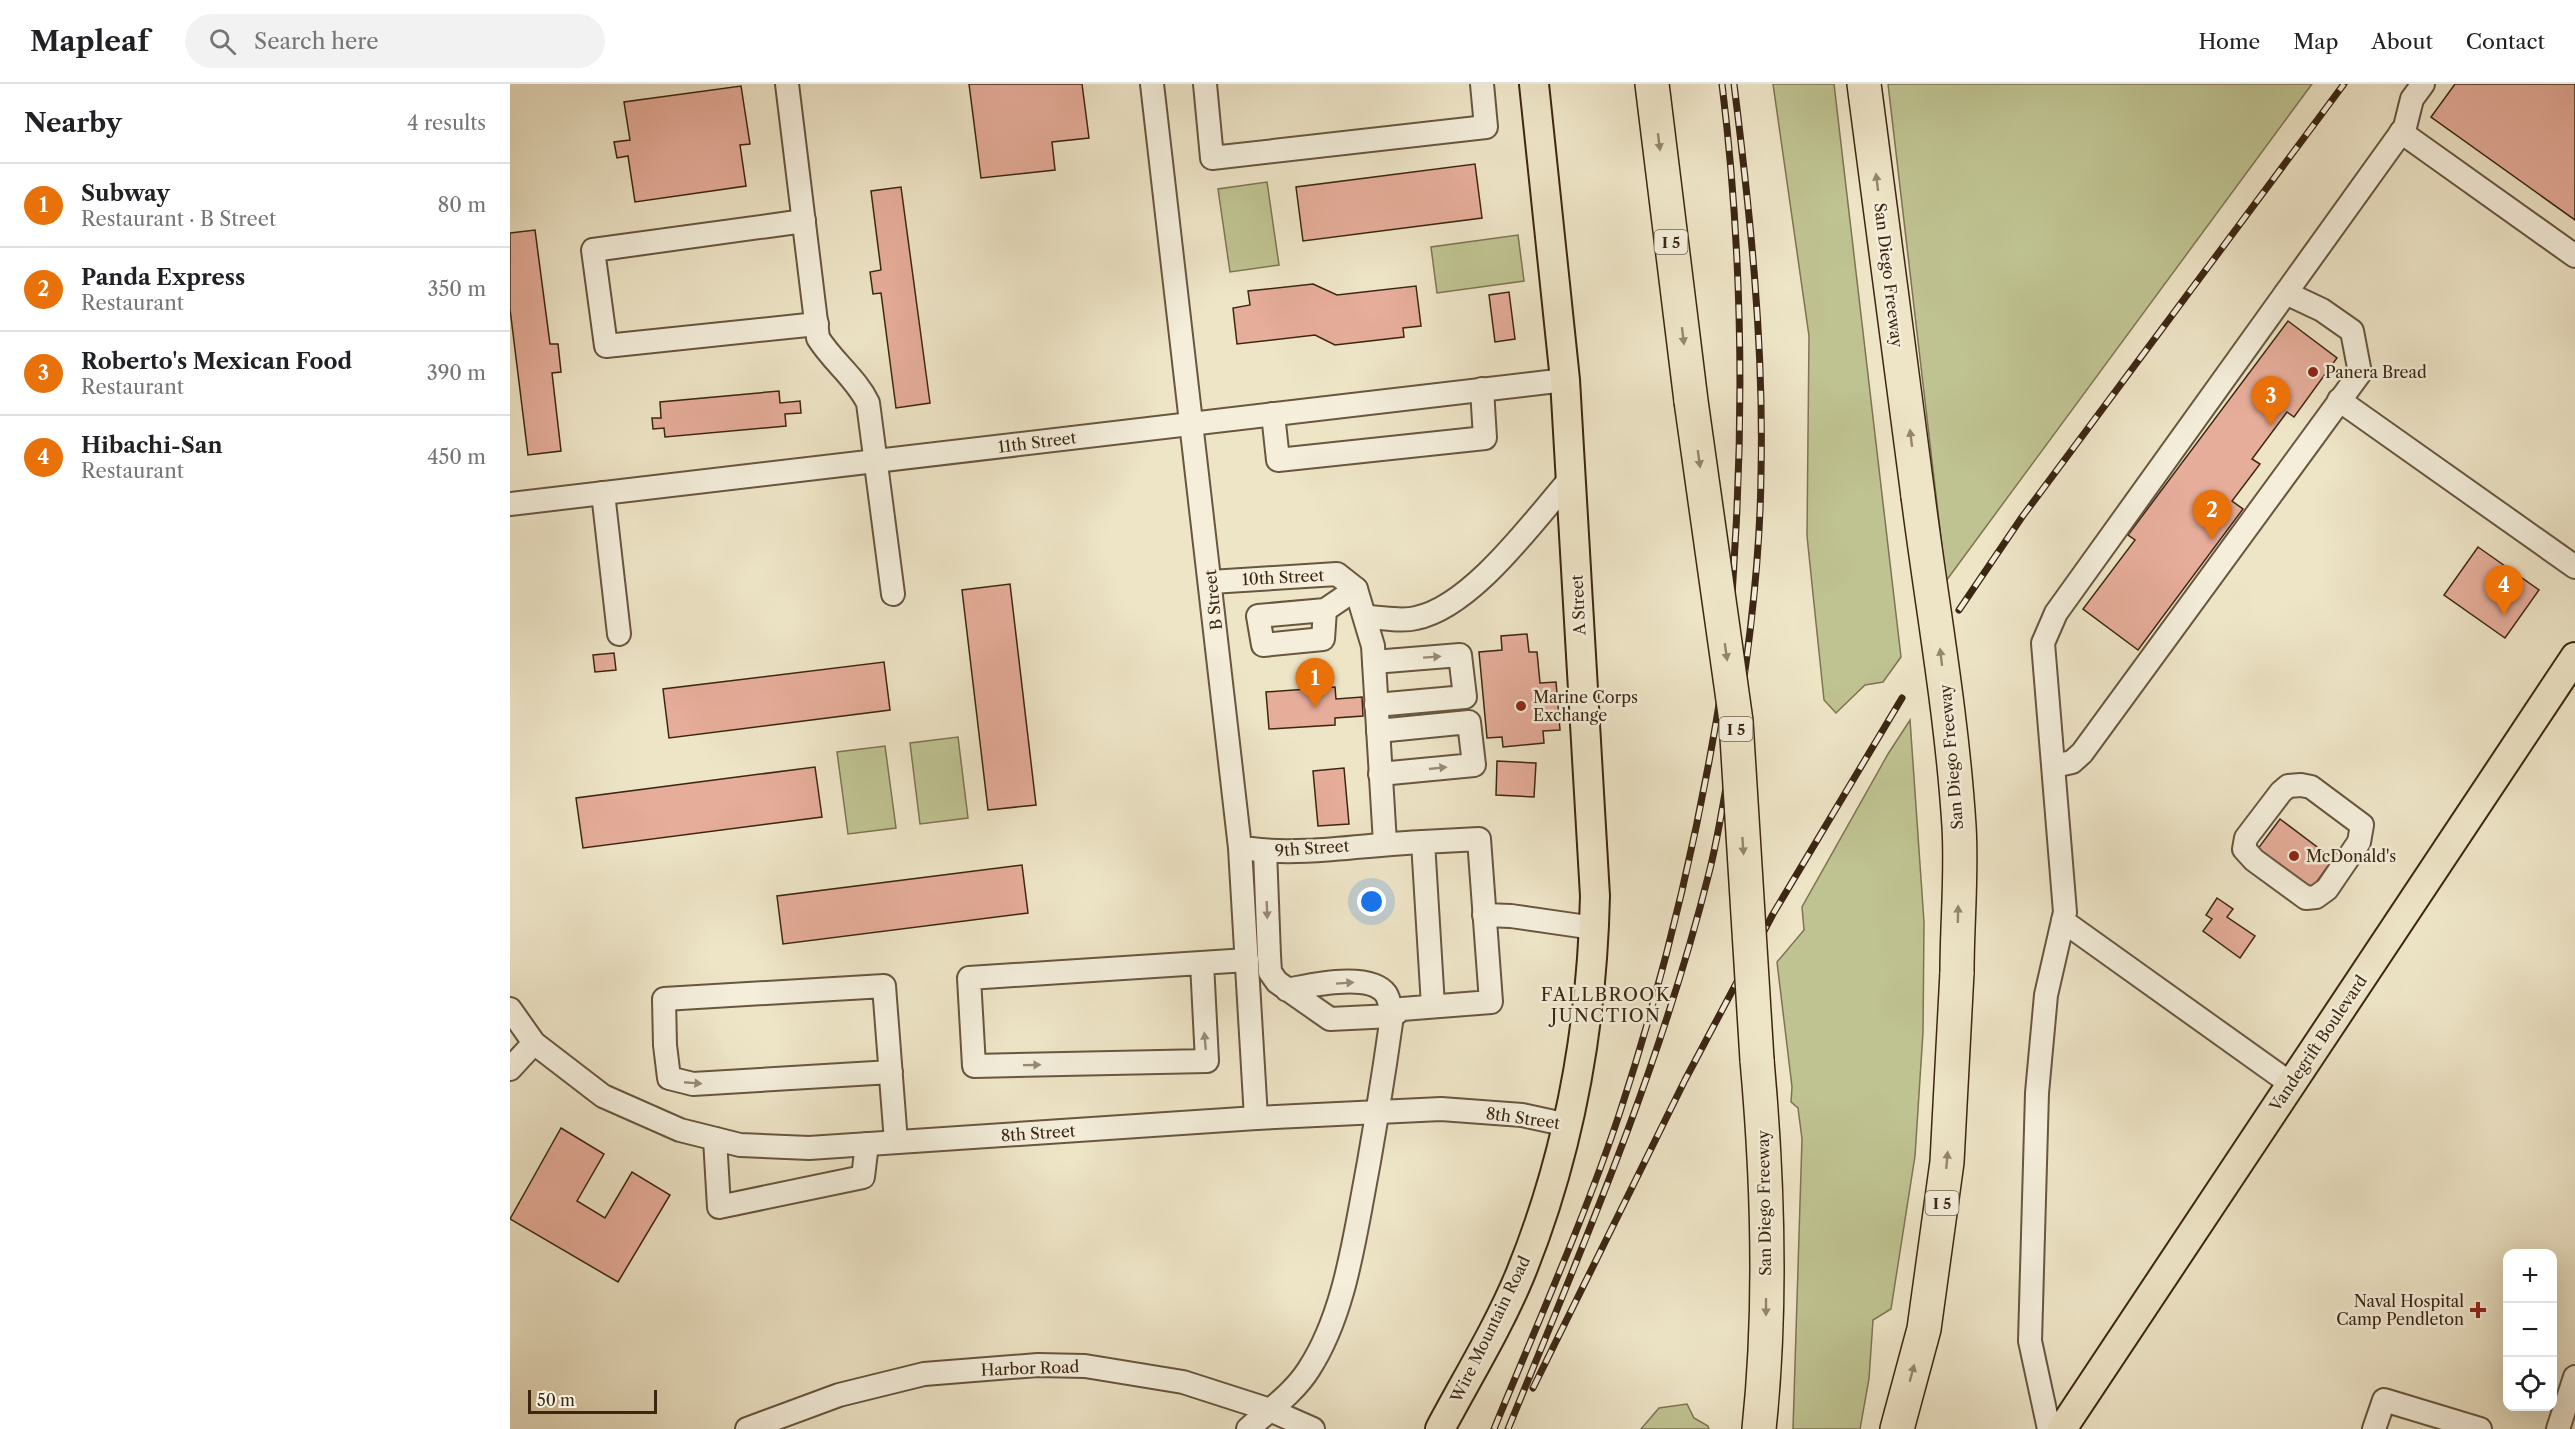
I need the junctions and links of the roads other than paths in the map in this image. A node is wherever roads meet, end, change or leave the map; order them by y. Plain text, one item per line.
1 (787, 84) edge
2 (1154, 84) edge
3 (1205, 84) edge
4 (1482, 84) edge
5 (1534, 84) edge
6 (1652, 84) edge
7 (1864, 84) edge
8 (2423, 84) edge
9 (2401, 132) junction
10 (804, 221) junction
11 (2575, 256) edge
12 (2286, 293) junction
13 (817, 324) junction
14 (1565, 380) junction
15 (1482, 389) junction
16 (2339, 400) junction
17 (1272, 414) junction
18 (1192, 423) junction
19 (877, 461) junction
20 (1571, 478) junction
21 (603, 493) junction
22 (510, 504) edge
23 (2575, 567) edge
24 (1211, 582) junction
25 (1356, 589) junction
26 (892, 594) dead end
27 (1325, 610) dead end
28 (1365, 617) junction
29 (619, 634) dead end
30 (2575, 657) edge
31 (1374, 662) junction
32 (1465, 697) junction
33 (1376, 705) junction
34 (1469, 722) junction
35 (1378, 731) junction
36 (2054, 766) junction
37 (1380, 774) junction
38 (2301, 784) joint
39 (1423, 842) junction
40 (1384, 843) junction
41 (1240, 848) junction
42 (1266, 851) junction
43 (1484, 915) junction
44 (2063, 921) junction
45 (1594, 928) junction
46 (1247, 960) junction
47 (1202, 963) junction
48 (1287, 990) junction
49 (1433, 1006) junction
50 (510, 1009) edge
51 (1392, 1016) junction
52 (534, 1043) junction
53 (510, 1069) edge
54 (891, 1072) junction
55 (2291, 1084) junction
56 (1379, 1111) junction
57 (1256, 1118) junction
58 (1568, 1125) junction
59 (715, 1139) junction
60 (896, 1142) junction
61 (867, 1144) junction
62 (2575, 1377) edge
63 (1270, 1410) junction
64 (747, 1429) edge
65 (1248, 1429) edge
66 (1313, 1429) edge
67 (1440, 1429) edge
68 (1760, 1429) edge
69 (1897, 1429) edge
70 (2049, 1429) edge
71 (2062, 1429) edge
72 (2374, 1429) edge
73 (2480, 1429) edge
74 (2558, 1429) edge

1 - 10 street
2 - 18 street, B Street
3 - 4 street
5 - 14 main road, A Street
6 -> 68 highway, San Diego Freeway / I 5, bridge
69 -> 7 highway, San Diego Freeway / I 5, bridge
8 - 9 street
9 - 11 street
9 - 12 street
10 - 13 street
10 - 13 street
12 - 16 street
12 - 36 street
13 - 19 street
14 - 15 street, 11th Street
14 - 20 main road, A Street
15 - 17 street, 11th Street
15 - 17 street
16 - 23 street
16 - 36 street
17 - 18 street, 11th Street
18 - 19 street, 11th Street
18 - 24 street, B Street
19 - 21 street, 11th Street
19 - 26 street
20 - 28 street
20 - 45 main road, A Street
21 - 22 street, 11th Street
21 - 29 street
24 - 25 street, 10th Street
24 - 41 street, B Street
25 - 27 street
25 - 28 street
28 - 31 street
30 - 55 main road, Vandegrift Boulevard
31 -> 32 street
31 - 33 street
32 - 33 street
32 - 34 street
33 - 35 street
34 - 35 street
37 -> 34 street
35 - 37 street
36 - 44 street
37 - 40 street
38 - 38 street
39 - 40 street, 9th Street
39 - 43 street, 9th Street
39 - 49 street
40 - 42 street, 9th Street
41 - 42 street, 9th Street
41 - 46 street, B Street
42 -> 48 street
43 - 45 street
43 - 49 street
44 - 55 street
44 - 70 street
45 - 58 main road, A Street
46 - 47 street
46 - 57 street, B Street
47 -> 47 street
48 - 51 street
48 -> 51 street
49 - 51 street
50 - 52 street, 8th Street
51 - 56 street
52 - 53 street
52 - 59 street, 8th Street
54 -> 54 street
54 - 60 street
55 - 71 main road, Vandegrift Boulevard
56 - 57 street, 8th Street
56 - 58 street, 8th Street
56 - 63 street
57 - 60 street, 8th Street
58 - 67 main road, Wire Mountain Road
59 - 61 street, 8th Street
59 - 61 street
60 - 61 street, 8th Street
62 - 74 street
63 - 64 street, Harbor Road
63 - 65 street
63 - 66 street, Harbor Road
72 - 73 street

